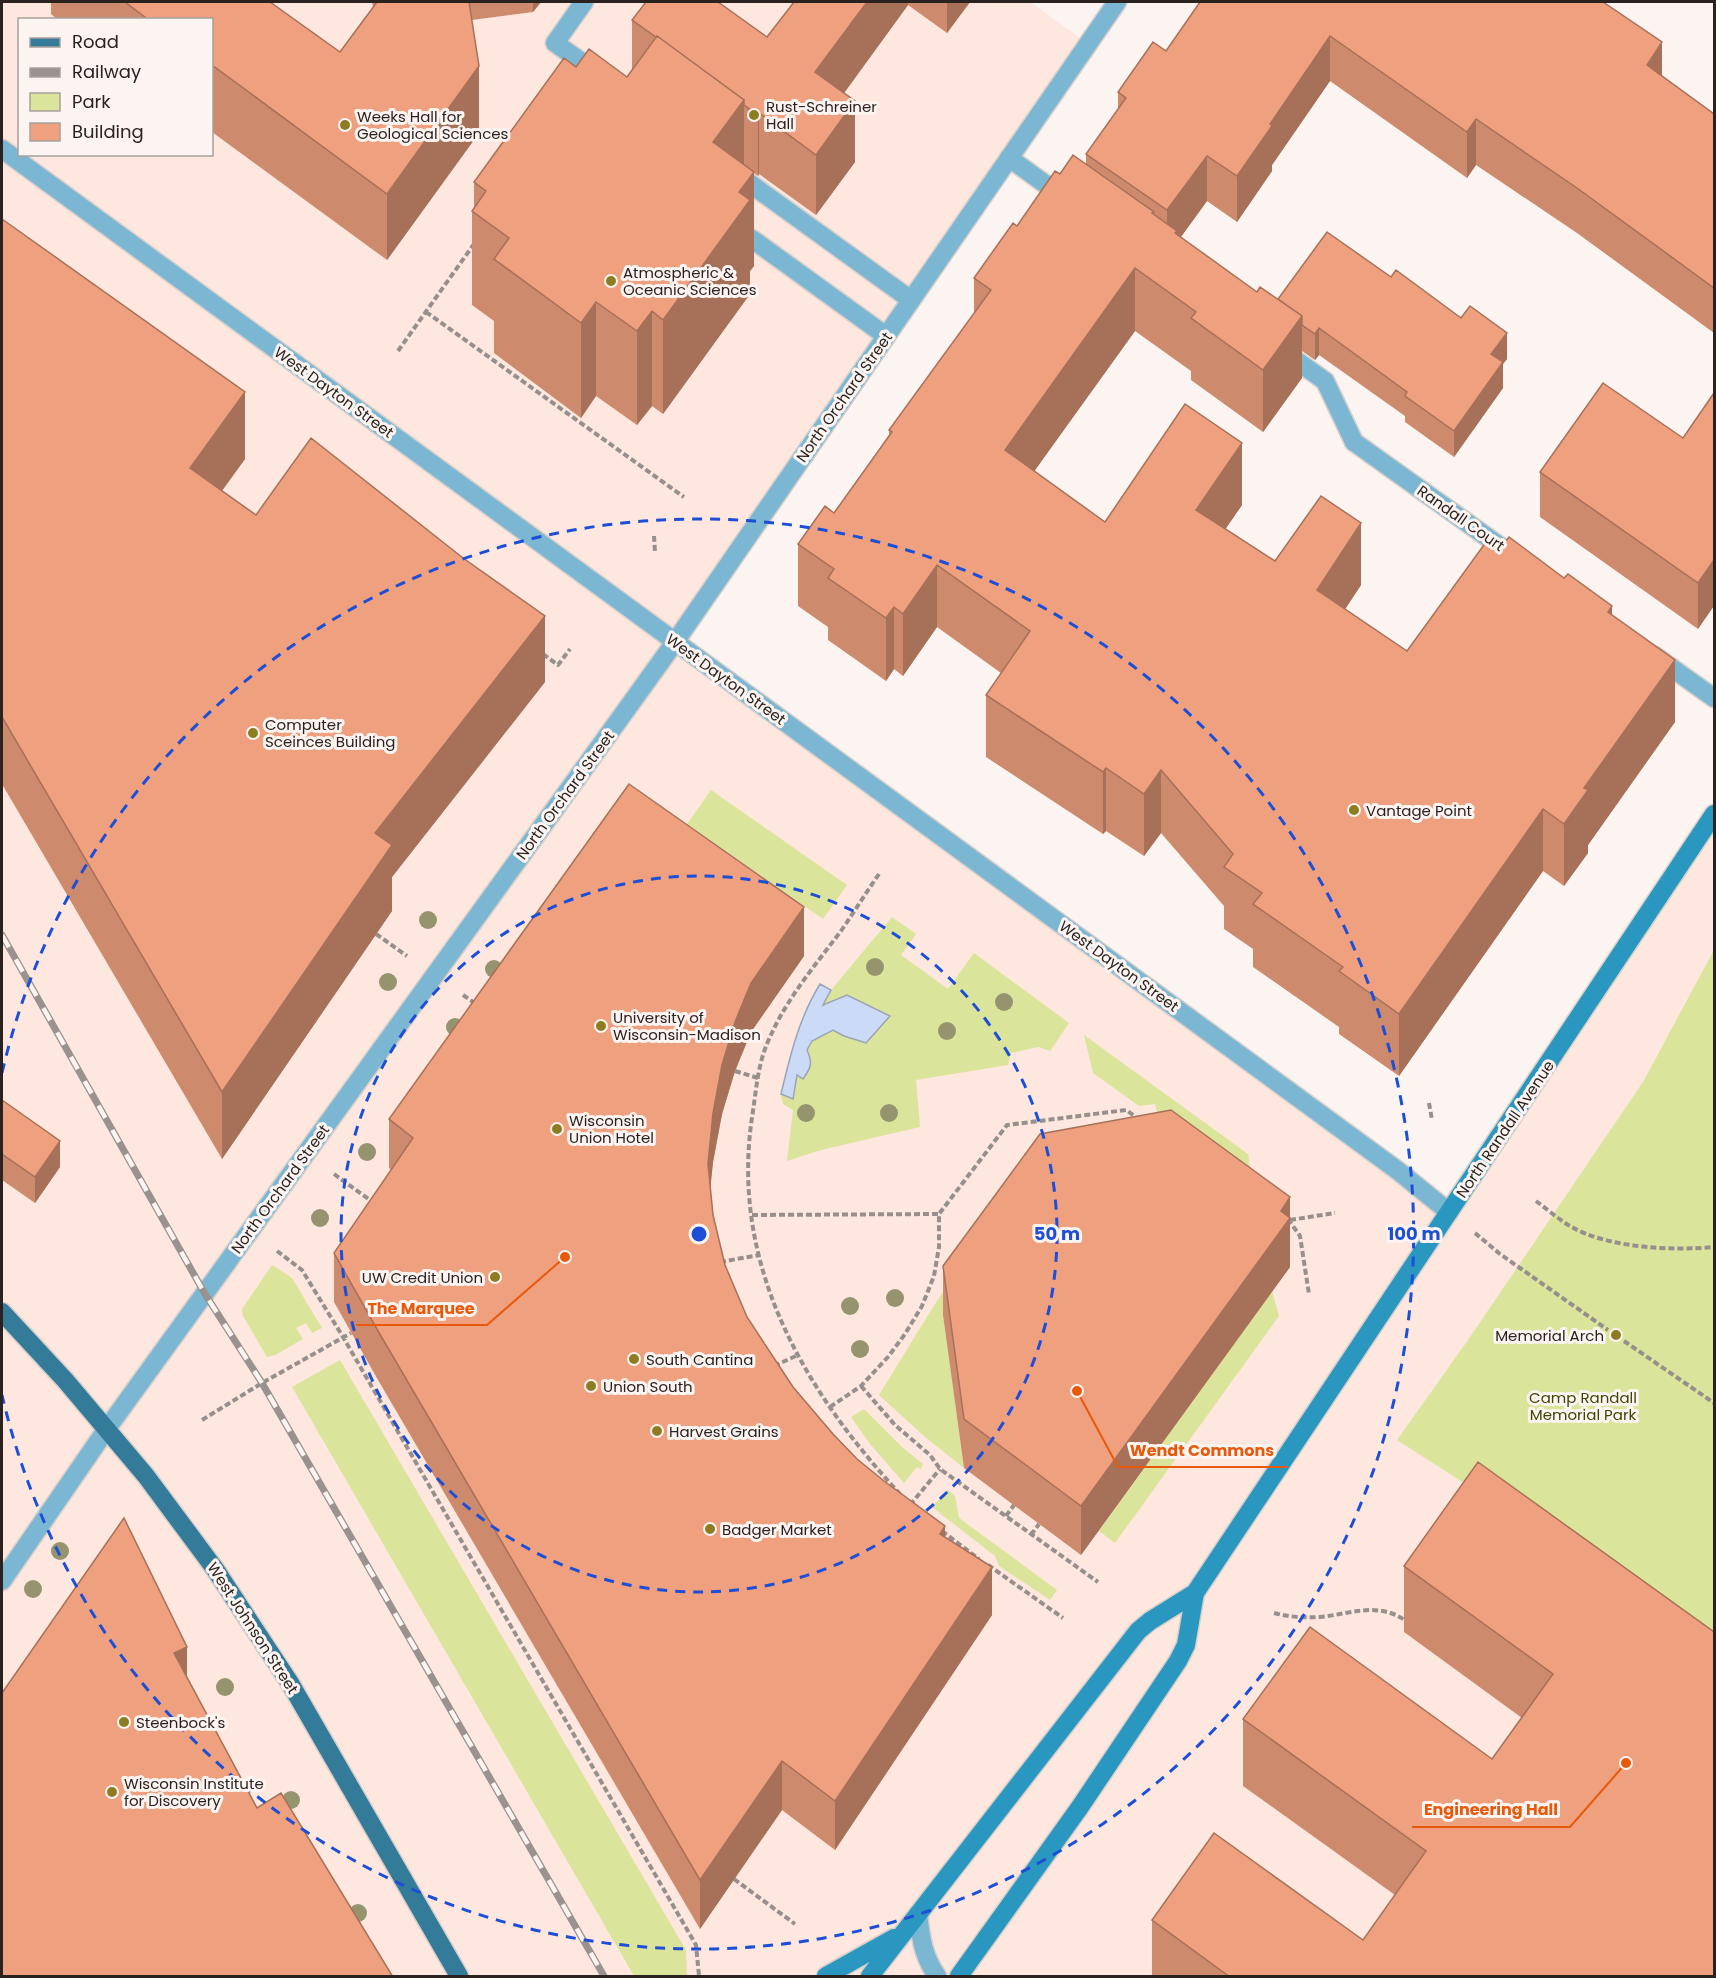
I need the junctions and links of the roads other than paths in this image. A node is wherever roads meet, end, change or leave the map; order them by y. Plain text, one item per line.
1 (584, 2) edge
2 (1117, 2) edge
3 (616, 86) edge
4 (2, 149) edge
5 (1009, 158) junction
6 (720, 162) edge
7 (1076, 206) edge
8 (752, 239) edge
9 (911, 300) junction
10 (886, 336) junction
11 (1270, 341) edge
12 (1536, 572) edge
13 (675, 642) junction
14 (1637, 643) edge
15 (1714, 698) edge
16 (1714, 814) edge
17 (1449, 1212) junction
18 (2, 1312) edge
19 (106, 1430) junction
20 (2, 1581) edge
21 (1195, 1593) junction
22 (918, 1914) junction
23 (901, 1934) junction
24 (459, 1977) edge
25 (826, 1977) edge
26 (870, 1977) edge
27 (937, 1977) edge
28 (959, 1977) edge

1 - 3 street
2 - 5 street, North Orchard Street
4 - 13 street, West Dayton Street
5 - 7 street
5 - 9 street, North Orchard Street
6 - 9 street
8 - 10 street
9 - 10 street, North Orchard Street
10 - 13 street, North Orchard Street
11 - 12 street, Randall Court
13 - 17 street, West Dayton Street
13 - 19 street, North Orchard Street
14 - 15 street
16 - 17 main road, North Randall Avenue
17 - 21 main road, North Randall Avenue
18 - 19 main road, West Johnson Street
19 - 20 street, North Orchard Street
19 - 24 main road, West Johnson Street
21 - 22 main road
21 - 28 main road
22 - 23 main road
22 - 27 street
23 - 25 main road
23 - 26 main road

